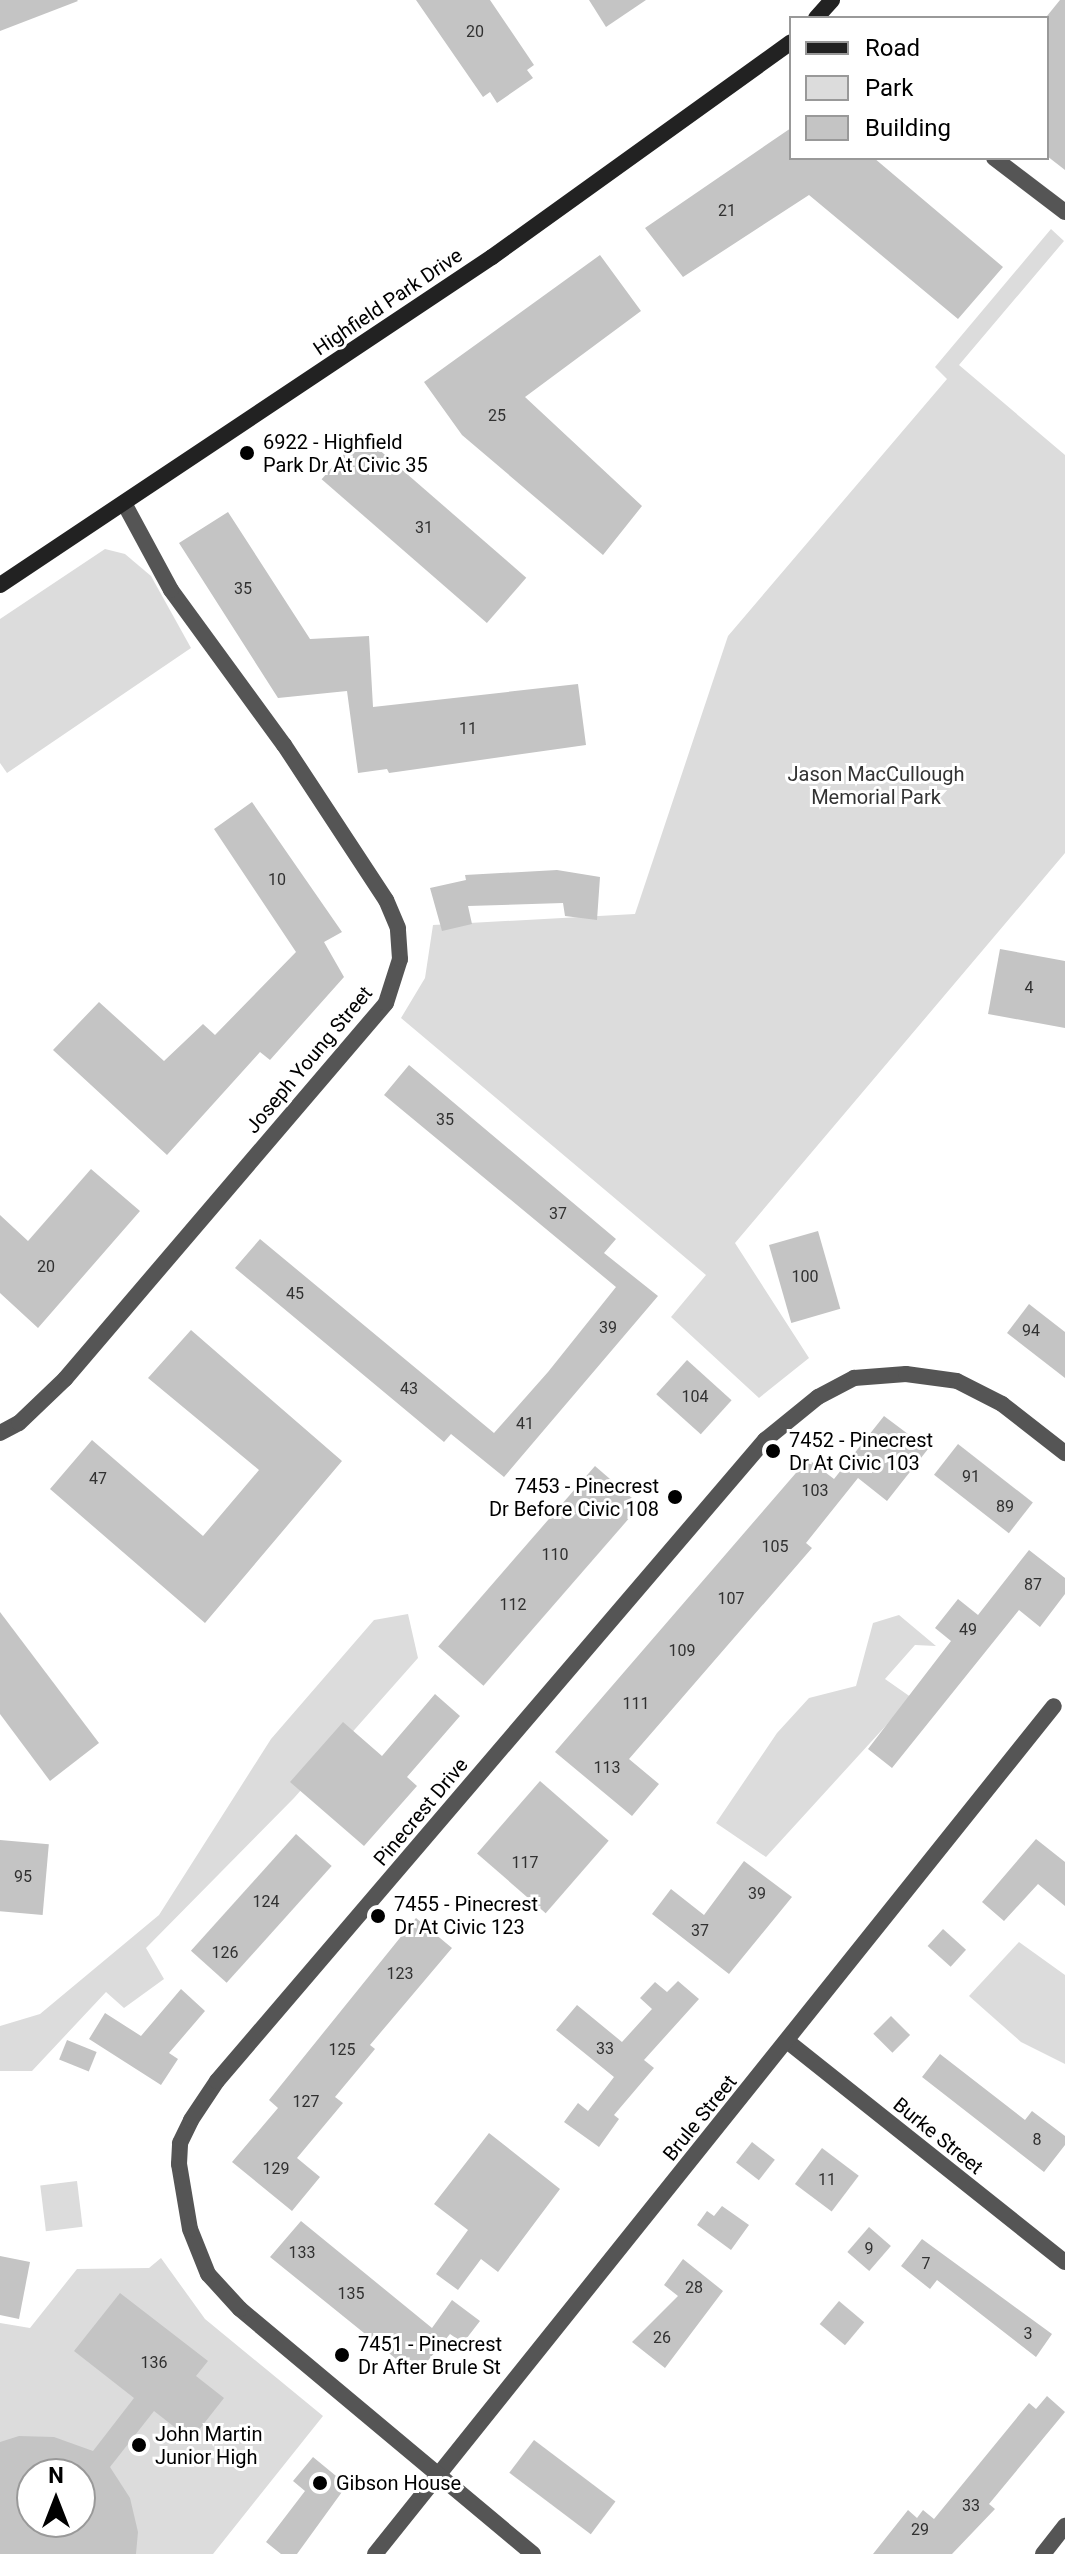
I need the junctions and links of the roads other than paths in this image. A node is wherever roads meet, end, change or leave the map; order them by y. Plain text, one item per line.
1 (789, 43) edge
2 (997, 160) edge
3 (1065, 212) edge
4 (124, 503) junction
5 (0, 585) edge
6 (0, 1433) edge
7 (1065, 1453) edge
8 (1054, 1706) dead end
9 (787, 2041) junction
10 (1065, 2262) edge
11 (437, 2474) junction
12 (1065, 2526) edge
13 (375, 2554) edge
14 (533, 2554) edge
15 (1043, 2554) edge

1 - 4 street, Highfield Park Drive
2 - 3 street
4 - 5 street, Highfield Park Drive
4 - 6 street, Joseph Young Street
7 - 11 street, Pinecrest Drive
8 - 9 street, Brule Street
9 - 10 street, Burke Street
9 - 11 street, Brule Street
11 - 13 street, Brule Street
11 - 14 street, Pinecrest Drive
12 - 15 street

